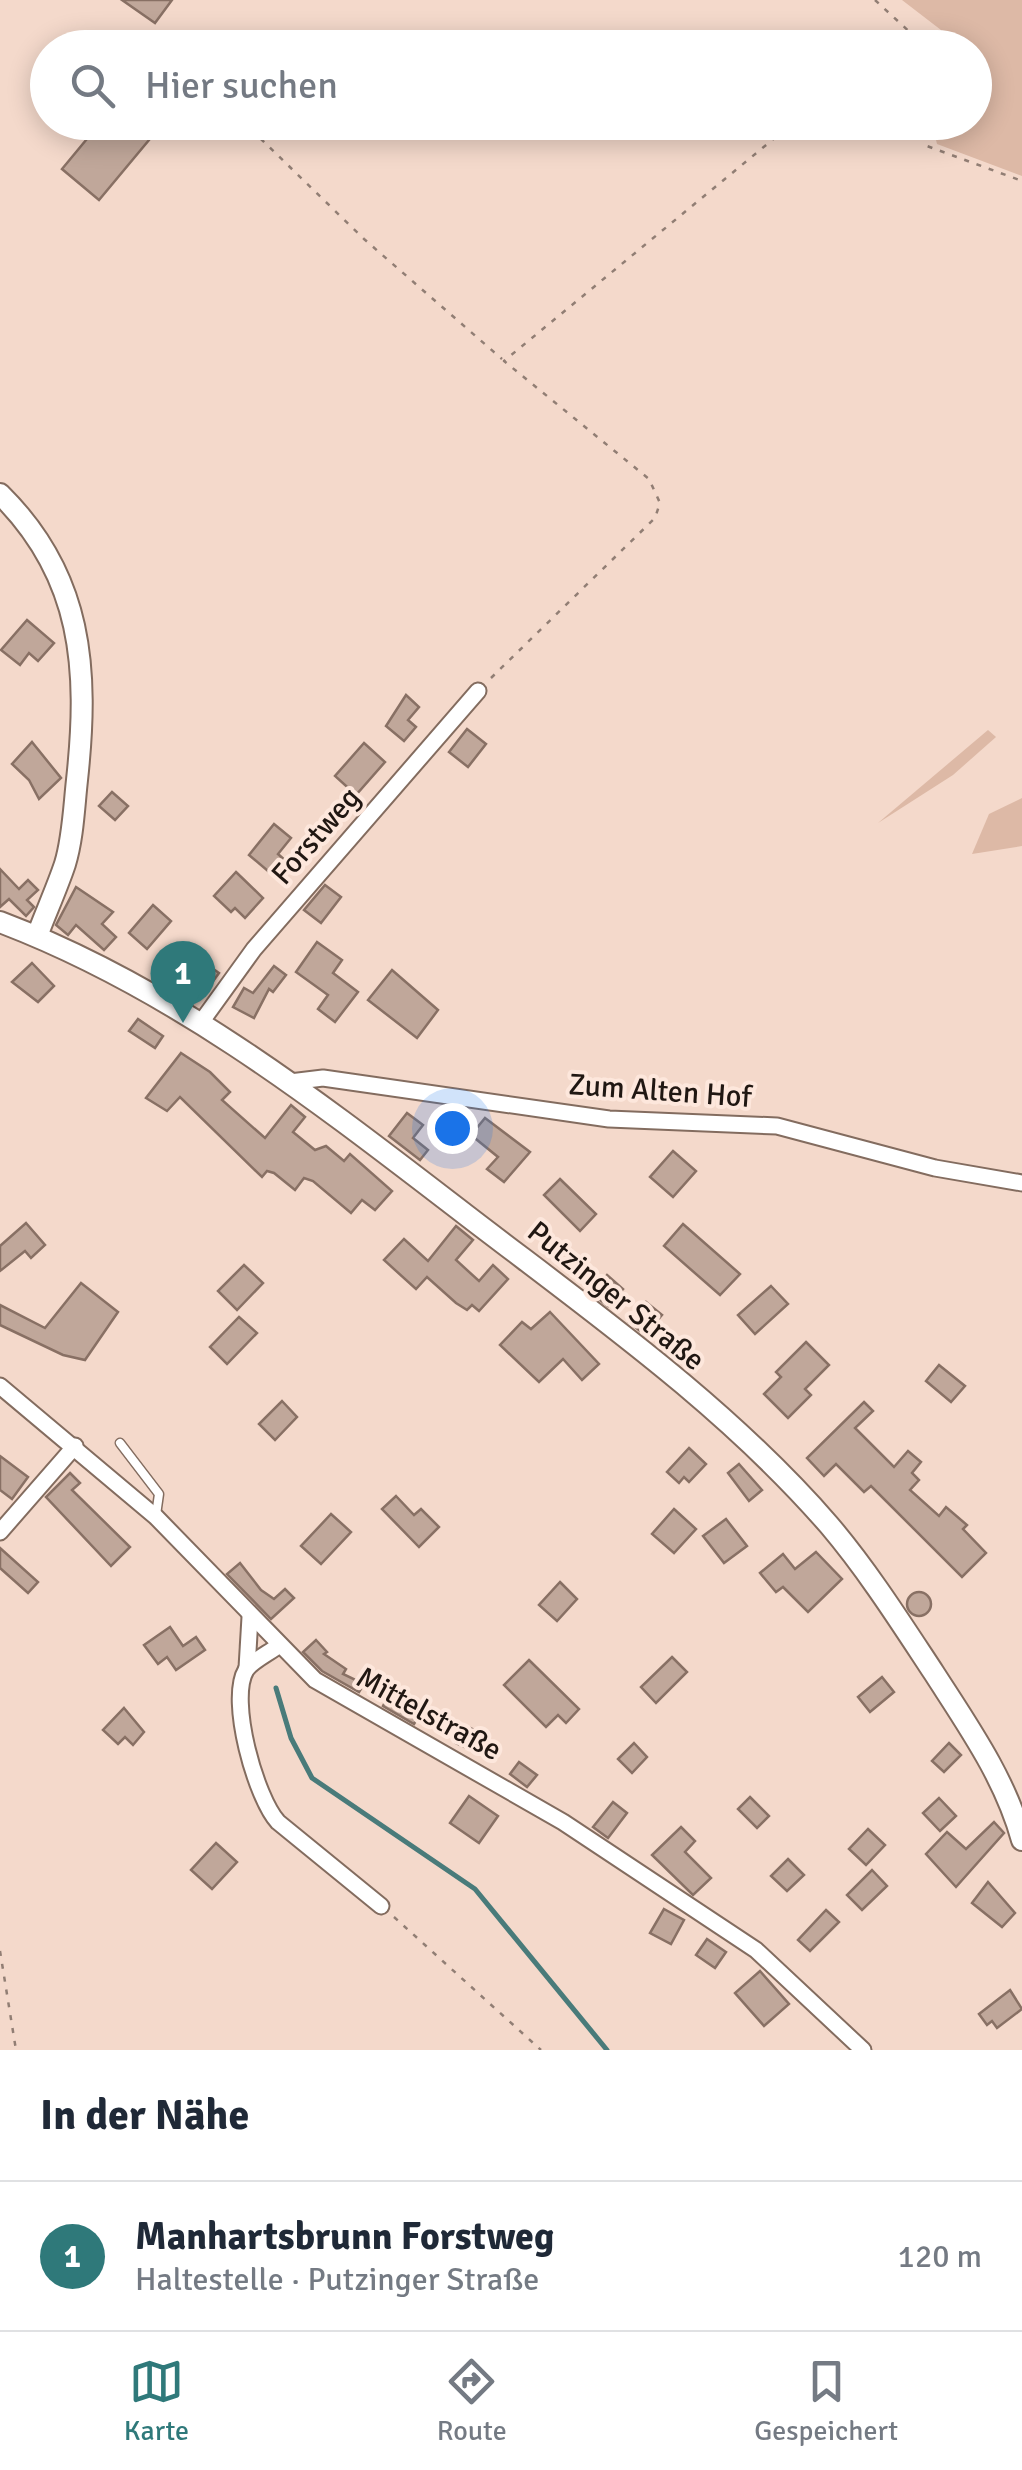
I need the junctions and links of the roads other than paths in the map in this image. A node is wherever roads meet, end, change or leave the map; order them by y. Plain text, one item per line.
1 (0, 494) edge
2 (478, 691) road end
3 (0, 922) edge
4 (37, 936) junction
5 (202, 1021) junction
6 (290, 1082) junction
7 (1022, 1183) edge
8 (0, 1386) edge
9 (120, 1443) dead end
10 (75, 1446) junction
11 (156, 1517) junction
12 (0, 1532) edge
13 (250, 1617) junction
14 (278, 1646) junction
15 (247, 1668) junction
16 (1022, 1840) edge
17 (381, 1906) road end
18 (863, 2050) edge

1 - 4 street
2 - 5 street, Forstweg
3 - 4 street, Putzinger Straße
4 - 5 street, Putzinger Straße
5 - 6 street, Putzinger Straße
6 - 7 street, Zum Alten Hof
6 - 16 street, Putzinger Straße
8 - 10 street, Mittelstraße
9 - 11 lane
10 - 11 street, Mittelstraße
10 - 12 street
11 - 13 street, Mittelstraße
13 - 14 street, Mittelstraße
13 - 15 street
14 - 15 street
14 - 18 street, Mittelstraße
15 - 17 street

